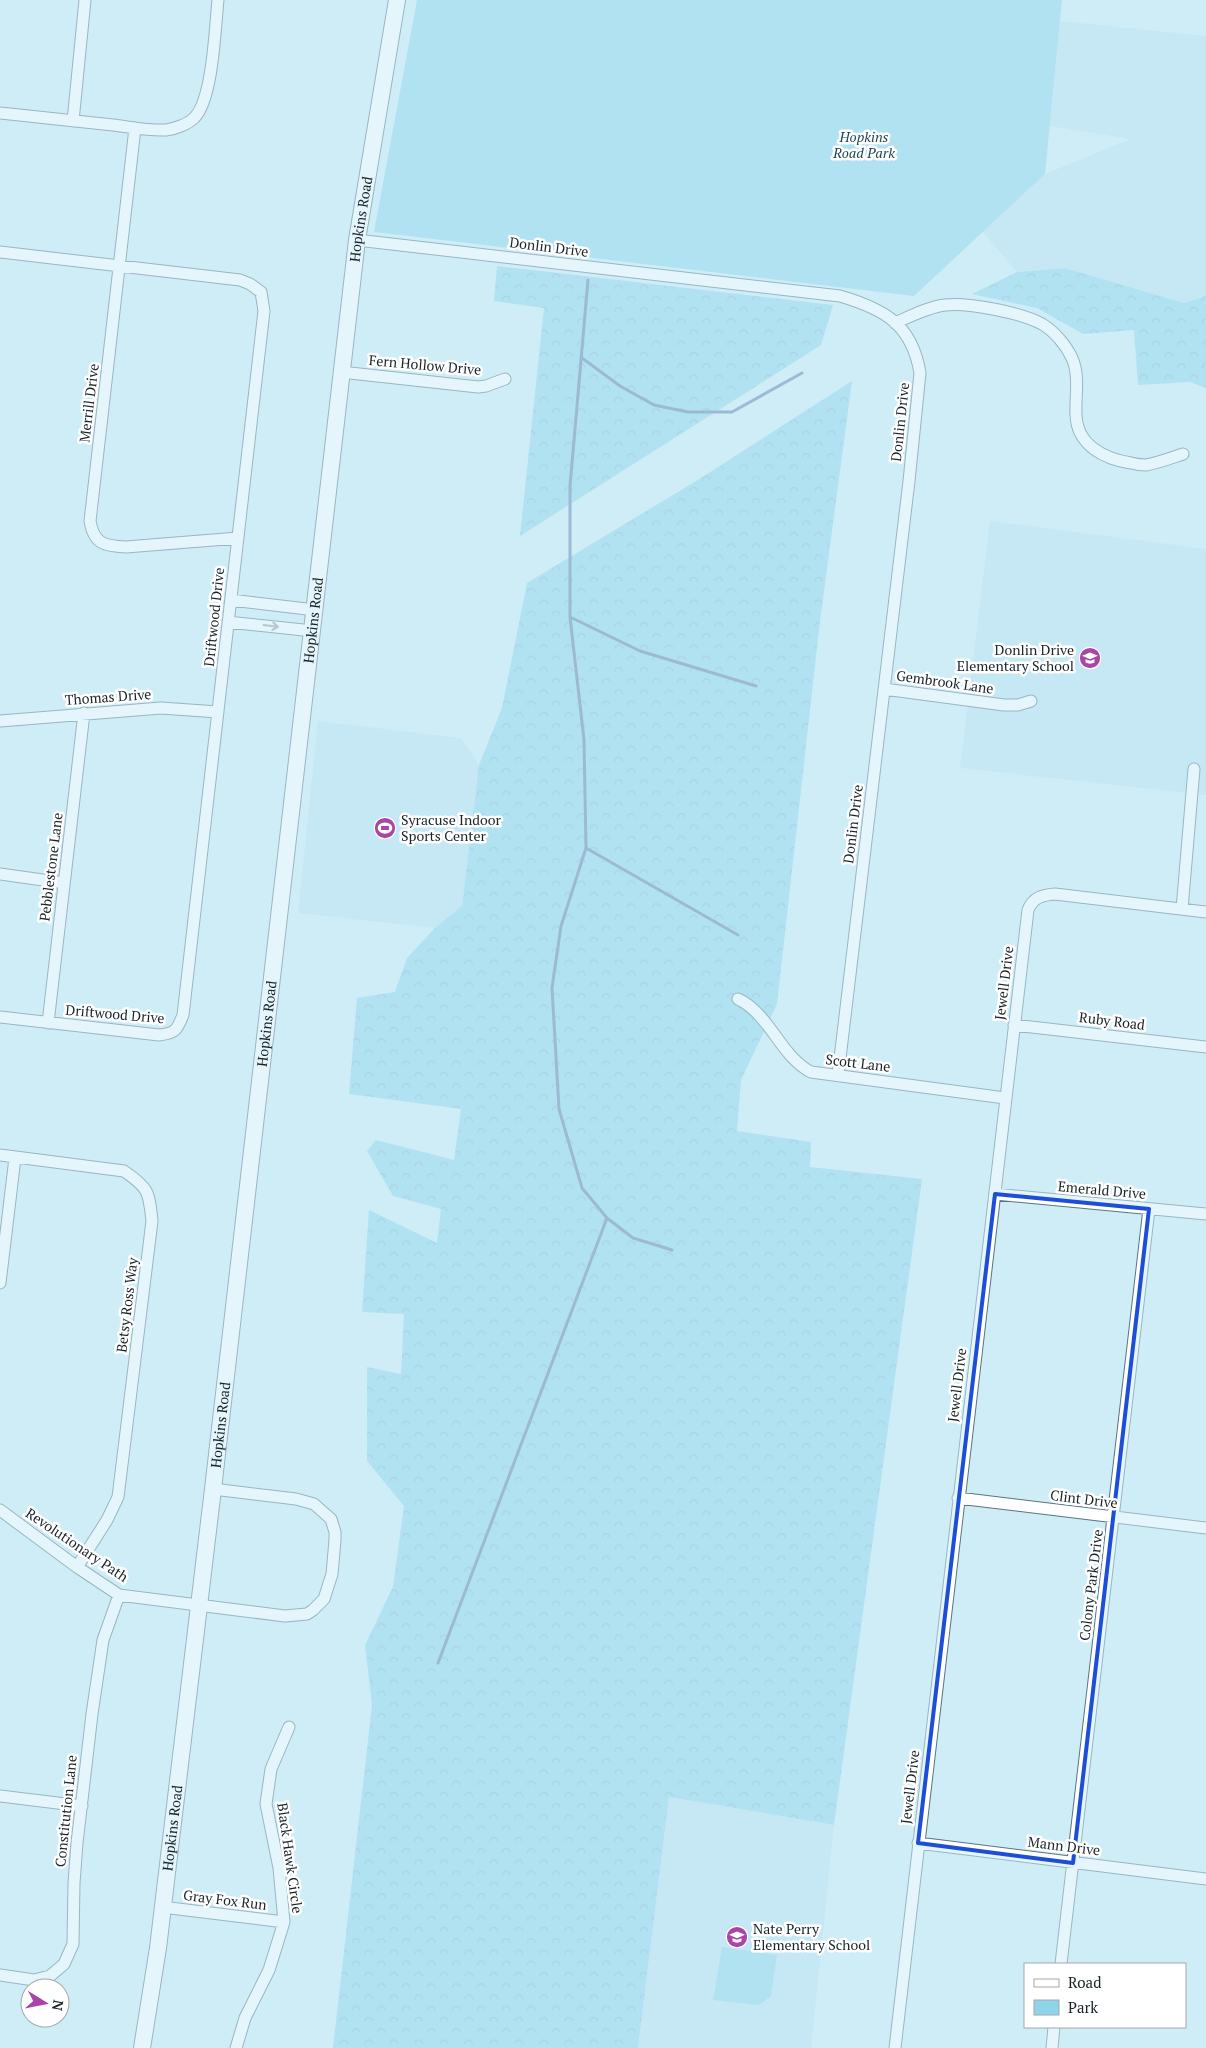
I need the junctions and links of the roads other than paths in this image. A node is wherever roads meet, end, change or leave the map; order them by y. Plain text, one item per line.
1 (85, 0) edge
2 (218, 0) edge
3 (397, 0) edge
4 (0, 113) edge
5 (73, 121) junction
6 (135, 128) junction
7 (357, 240) junction
8 (0, 252) edge
9 (121, 266) junction
10 (895, 322) junction
11 (341, 372) junction
12 (505, 379) dead end
13 (1182, 454) dead end
14 (238, 538) junction
15 (231, 600) junction
16 (315, 610) junction
17 (228, 622) junction
18 (313, 631) junction
19 (884, 690) junction
20 (1031, 701) dead end
21 (218, 712) junction
22 (84, 713) junction
23 (0, 721) edge
24 (1194, 769) dead end
25 (0, 874) edge
26 (64, 883) junction
27 (1182, 909) junction
28 (1206, 912) edge
29 (738, 999) dead end
30 (0, 1017) edge
31 (48, 1023) junction
32 (1014, 1024) junction
33 (1206, 1047) edge
34 (838, 1075) junction
35 (1005, 1098) junction
36 (0, 1155) edge
37 (15, 1158) junction
38 (995, 1194) junction
39 (1149, 1209) junction
40 (1206, 1214) edge
41 (0, 1283) edge
42 (213, 1489) junction
43 (958, 1498) junction
44 (0, 1511) edge
45 (1114, 1517) junction
46 (1206, 1528) edge
47 (77, 1567) junction
48 (119, 1594) junction
49 (199, 1605) junction
50 (290, 1727) dead end
51 (0, 1796) edge
52 (82, 1806) junction
53 (918, 1843) junction
54 (1073, 1863) junction
55 (1206, 1879) edge
56 (162, 1907) junction
57 (284, 1922) junction
58 (1061, 1963) edge
59 (0, 1975) edge
60 (1054, 2028) edge
61 (142, 2048) edge
62 (236, 2048) edge
63 (895, 2048) edge
64 (1052, 2048) edge

1 - 5 street
2 - 6 street
3 - 7 street, Hopkins Road
4 - 5 street
5 - 6 street
6 - 9 street, Merrill Drive
7 - 10 street, Donlin Drive
7 - 11 street, Hopkins Road
8 - 9 street, Driftwood Drive
9 - 14 street, Driftwood Drive
9 - 14 street, Merrill Drive
10 - 13 street
10 - 19 street, Donlin Drive
11 - 12 street, Fern Hollow Drive
11 - 16 street, Hopkins Road
14 - 15 street, Driftwood Drive
15 - 16 street
15 - 17 street, Driftwood Drive
16 - 18 street, Hopkins Road
17 -> 18 street
17 - 21 street, Driftwood Drive
18 - 42 street, Hopkins Road
19 - 20 street, Gembrook Lane
19 - 34 street, Donlin Drive
21 - 22 street, Thomas Drive
21 - 31 street, Driftwood Drive
22 - 23 street, Thomas Drive
22 - 26 street, Pebblestone Lane
24 - 27 street
25 - 26 street
26 - 31 street, Pebblestone Lane
27 - 28 street, Jewell Drive
27 - 32 street, Jewell Drive
29 - 34 street, Scott Lane
30 - 31 street, Driftwood Drive
32 - 33 street, Ruby Road
32 - 35 street, Jewell Drive
34 - 35 street, Scott Lane
35 - 38 street, Jewell Drive
36 - 37 street, Betsy Ross Way
37 - 41 street
37 - 47 street, Betsy Ross Way
38 - 39 street, Emerald Drive
38 - 43 street, Jewell Drive
39 - 40 street, Emerald Drive
39 - 45 street, Colony Park Drive
42 - 49 street, Hopkins Road
42 - 49 street
43 - 45 street, Clint Drive
43 - 53 street, Jewell Drive
44 - 47 street, Revolutionary Path
45 - 46 street, Clint Drive
45 - 54 street, Colony Park Drive
47 - 48 street, Revolutionary Path
48 - 49 street, Revolutionary Path
48 - 52 street, Constitution Lane
49 - 56 street, Hopkins Road
50 - 57 street, Black Hawk Circle
51 - 52 street
52 - 59 street, Constitution Lane
53 - 54 street, Mann Drive
53 - 63 street, Jewell Drive
54 - 55 street, Mann Drive
54 - 58 street, Colony Park Drive
56 - 57 street, Gray Fox Run
56 - 61 street, Hopkins Road
57 - 62 street, Black Hawk Circle
60 - 64 street

